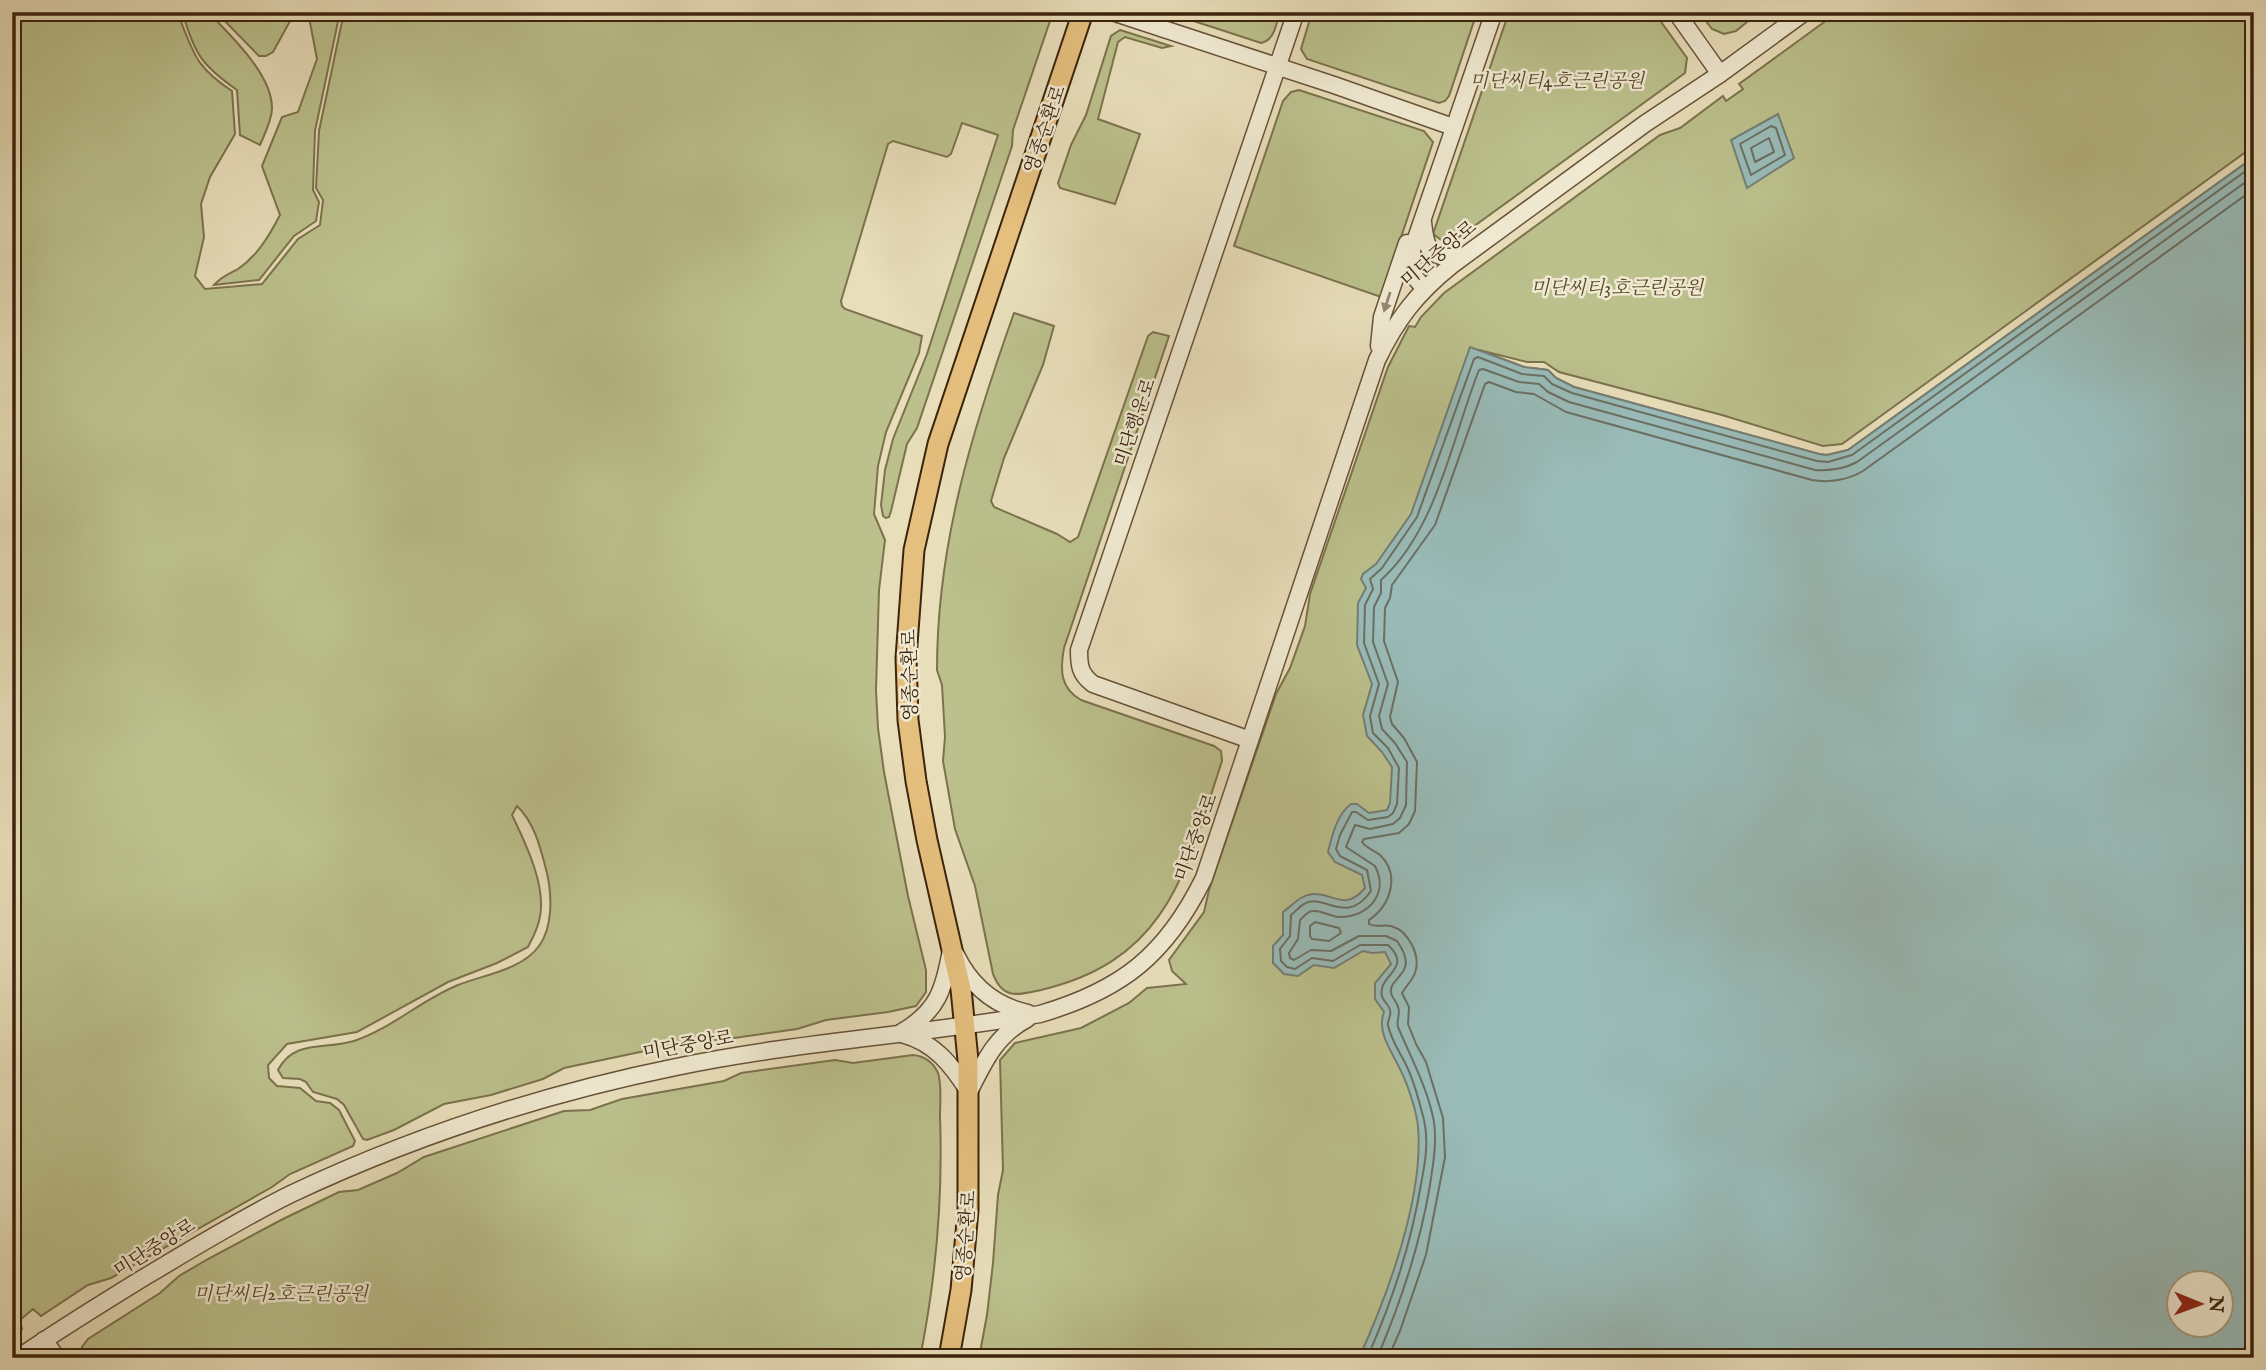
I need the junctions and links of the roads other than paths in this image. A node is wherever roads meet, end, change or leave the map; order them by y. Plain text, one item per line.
1 (1083, 12) edge
2 (1112, 12) edge
3 (1296, 12) edge
4 (1494, 12) edge
5 (1676, 12) edge
6 (1805, 12) edge
7 (1278, 66) junction
8 (1720, 74) junction
9 (1453, 127) junction
10 (1422, 216) junction
11 (1464, 256) junction
12 (1424, 288) junction
13 (1377, 360) junction
14 (1250, 740) junction
15 (952, 947) junction
16 (1034, 1015) junction
17 (965, 1025) junction
18 (900, 1033) junction
19 (969, 1092) junction
20 (44, 1340) junction
21 (18, 1358) edge
22 (57, 1358) edge
23 (949, 1358) edge

1 - 15 main road, 영종순환로
2 - 7 street
3 - 7 street, 미단행운로
4 - 9 street
5 - 8 street
6 - 8 street, 미단중앙로
7 - 9 street
7 - 14 street, 미단행운로
8 - 11 street, 미단중앙로
9 - 10 street
10 - 11 street
10 - 12 street
10 -> 13 street
11 - 12 street, 미단중앙로
12 - 13 street, 미단중앙로
13 - 14 street, 미단중앙로
14 - 16 street, 미단중앙로
15 - 16 street
15 - 17 main road, 영종순환로
15 - 18 street
16 - 17 street, 미단중앙로
16 - 19 street
17 - 18 street, 미단중앙로
17 - 19 main road, 영종순환로
18 - 19 street
18 - 20 street, 미단중앙로
19 - 23 main road, 영종순환로
20 - 21 street, 미단중앙로
20 - 22 street

